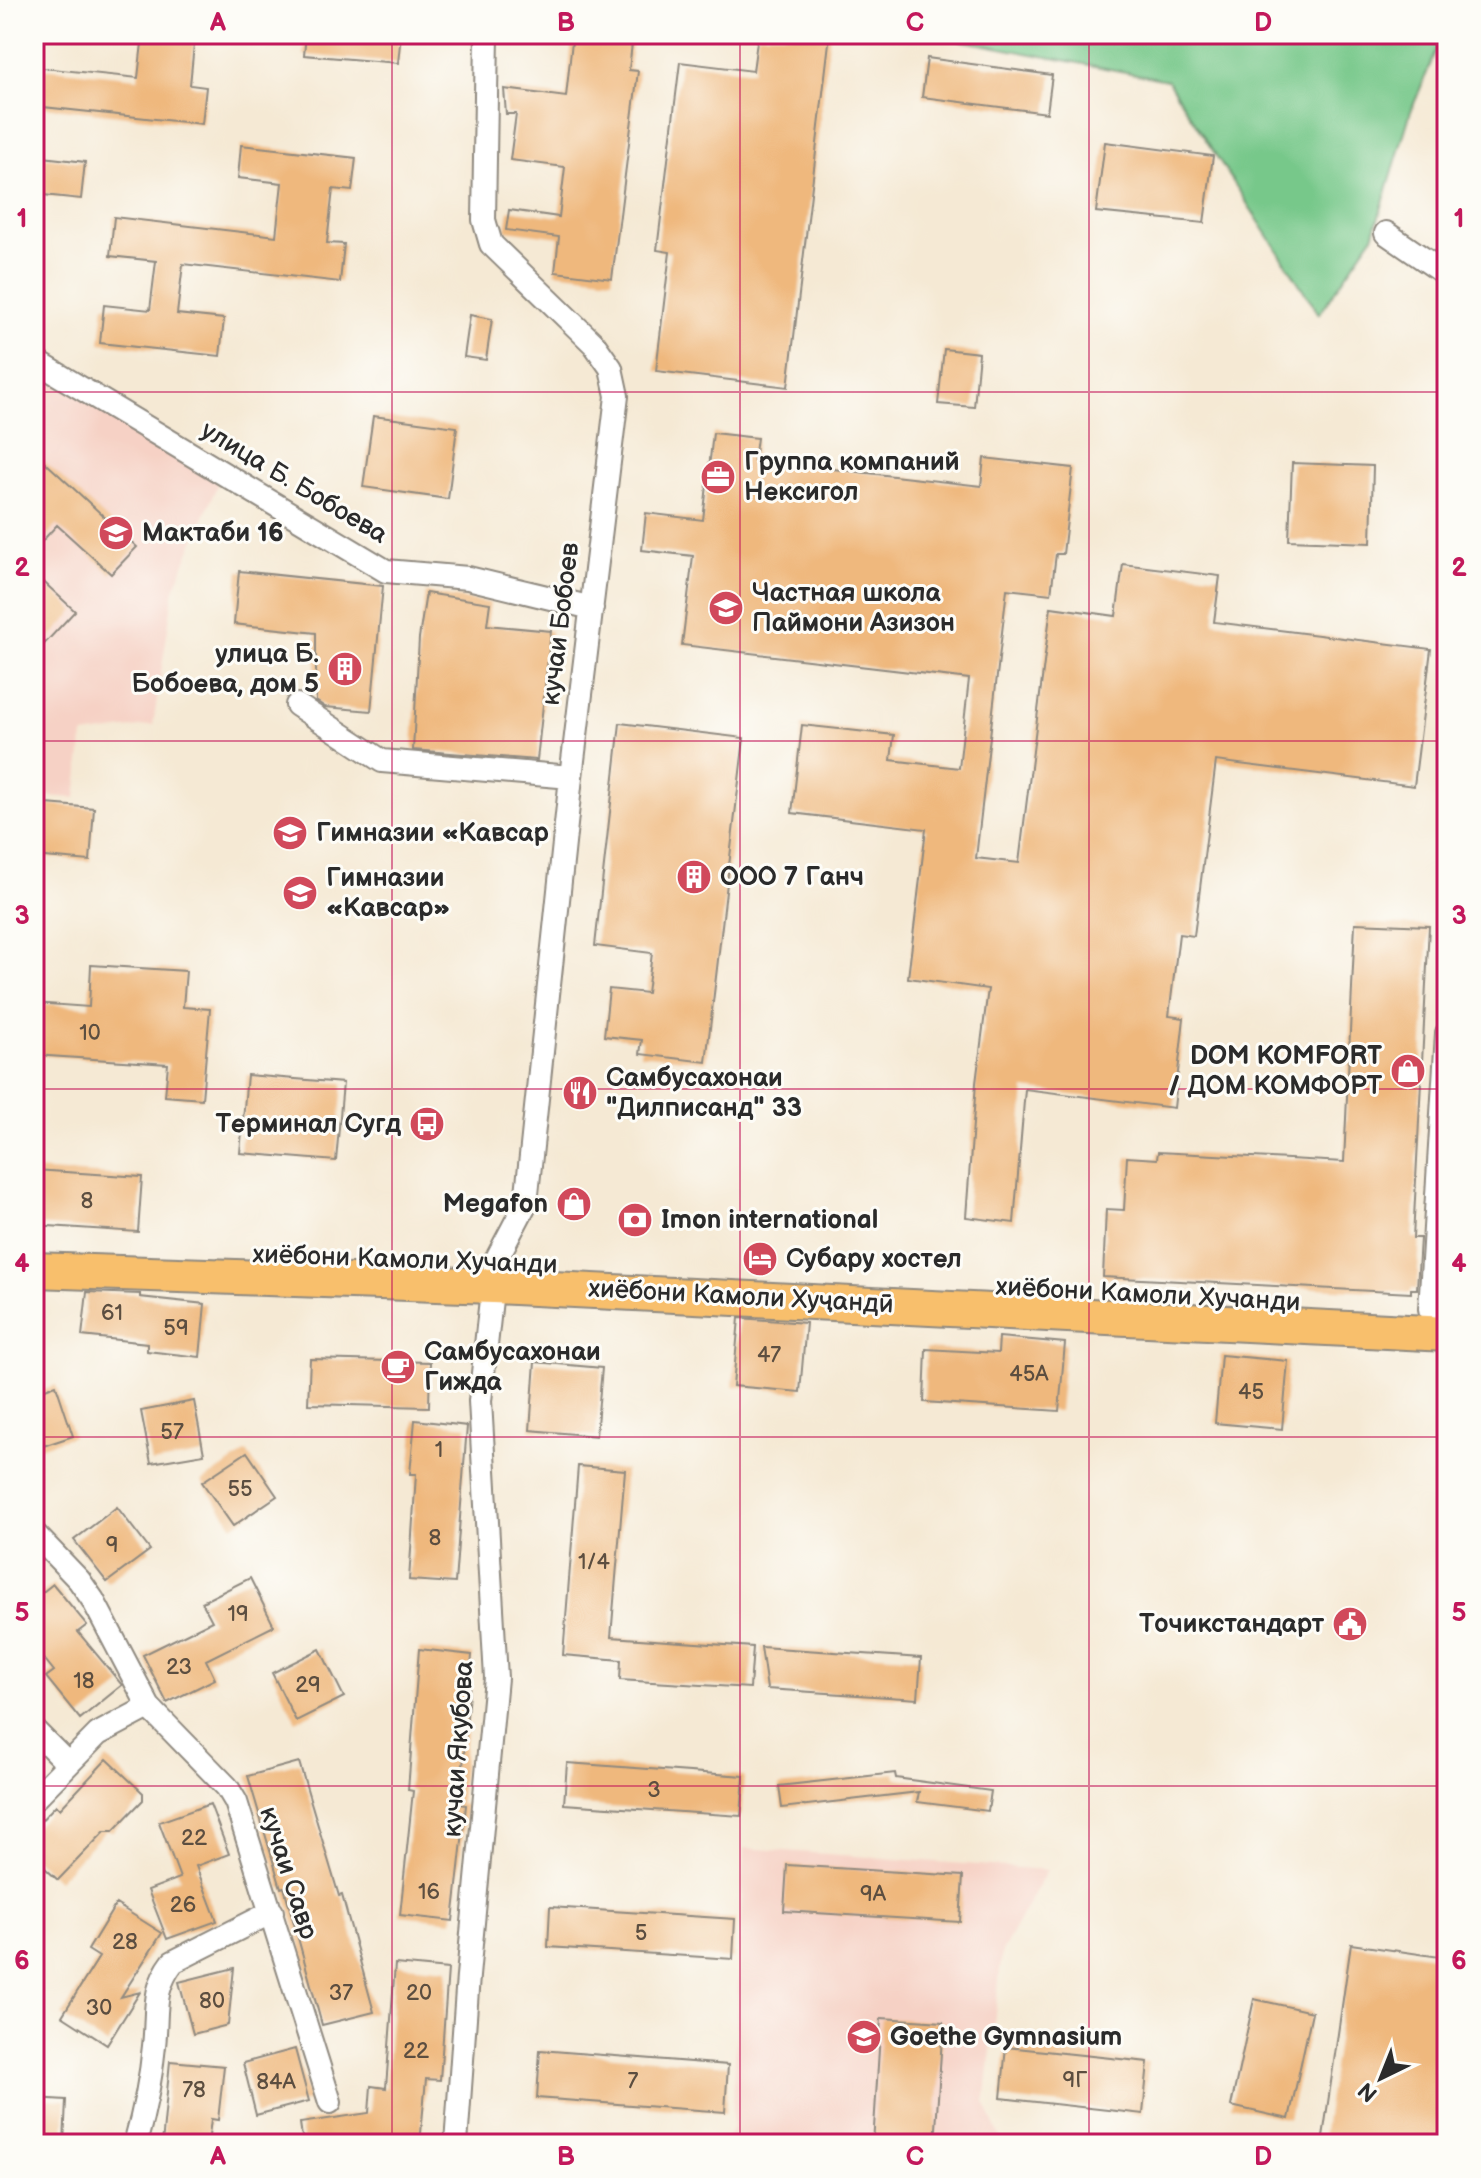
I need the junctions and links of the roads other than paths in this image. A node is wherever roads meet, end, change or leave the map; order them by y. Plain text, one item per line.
1 (487, 34) edge
2 (1386, 233) dead end
3 (1447, 275) edge
4 (34, 360) edge
5 (592, 608) junction
6 (297, 705) dead end
7 (571, 777) junction
8 (1447, 1033) edge
9 (34, 1248) edge
10 (34, 1270) edge
11 (494, 1274) junction
12 (1441, 1318) edge
13 (34, 1533) edge
14 (149, 1707) junction
15 (34, 1730) edge
16 (68, 1764) junction
17 (34, 1799) edge
18 (272, 1912) junction
19 (330, 2102) dead end
20 (135, 2144) edge
21 (456, 2144) edge

1 - 5 street, кучаи Бобоев
2 - 3 street
4 - 5 street, улица Б. Бобоева
5 - 7 street, кучаи Бобоев
6 - 7 street
7 - 11 street, кучаи Бобоев
8 - 12 street
9 - 11 main road, хиёбони Камоли Хучанди
10 - 11 main road
11 - 12 main road, хиёбони Камоли Хучанди
11 - 21 street, кучаи Якубова
13 - 14 street, кучаи Савр
14 - 16 street
14 - 18 street, кучаи Савр
15 - 16 street
16 - 17 street
18 - 19 street, кучаи Савр
18 - 20 street

